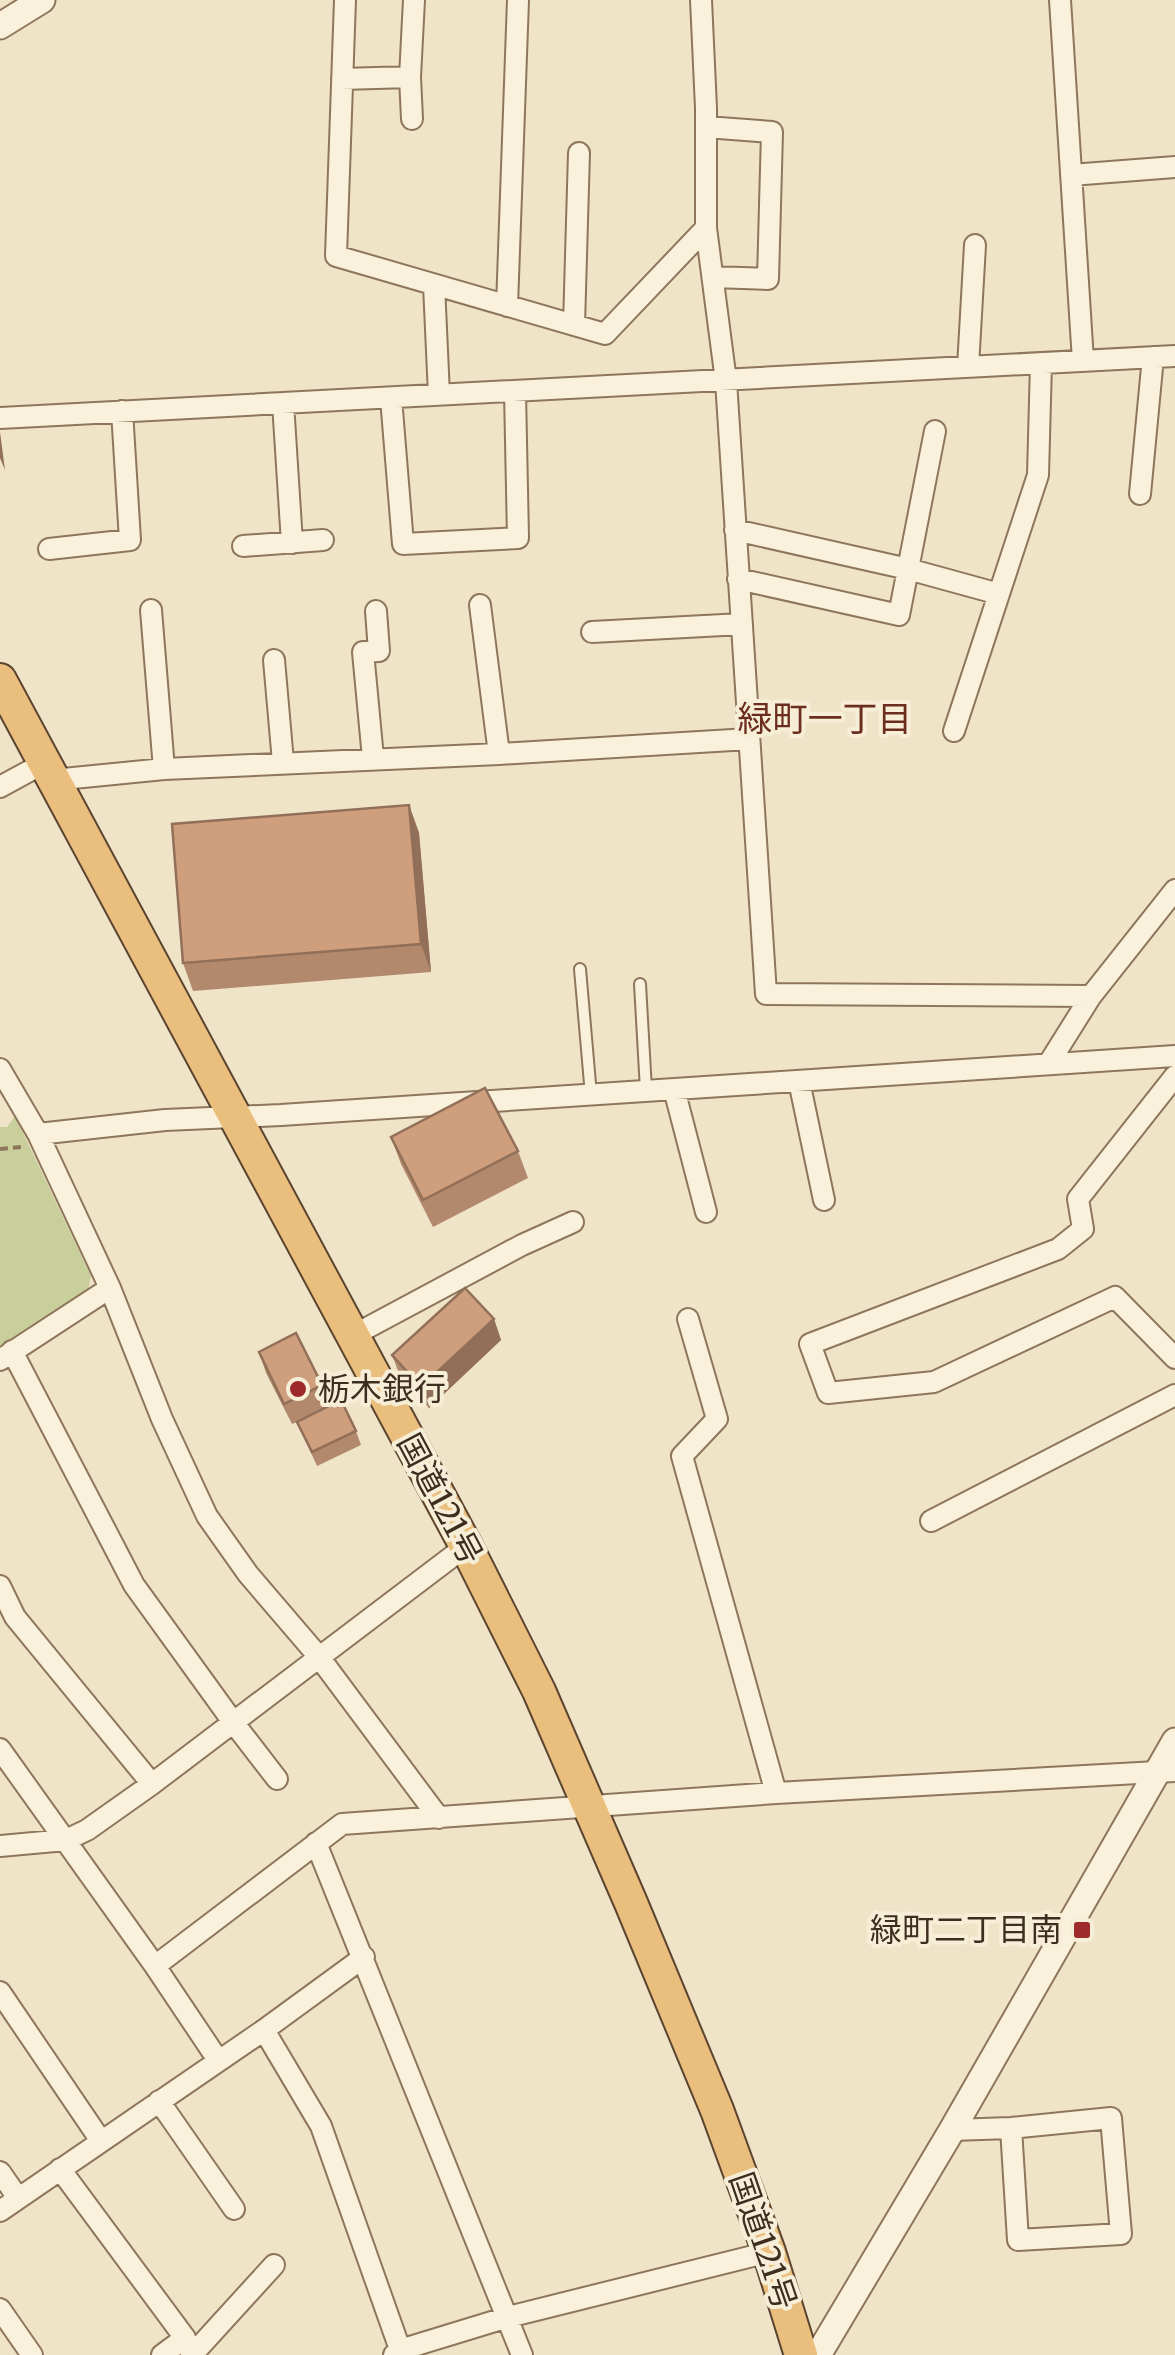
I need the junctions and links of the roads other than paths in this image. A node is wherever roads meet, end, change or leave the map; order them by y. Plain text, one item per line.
1 (42, 0) edge
2 (345, 0) edge
3 (414, 0) edge
4 (518, 0) edge
5 (701, 0) edge
6 (1060, 0) edge
7 (0, 26) edge
8 (410, 77) junction
9 (342, 78) junction
10 (412, 119) dead end
11 (706, 127) junction
12 (580, 153) dead end
13 (1175, 167) edge
14 (1071, 175) junction
15 (706, 228) junction
16 (975, 244) dead end
17 (713, 277) junction
18 (434, 285) junction
19 (506, 306) junction
20 (574, 326) junction
21 (1175, 356) edge
22 (1152, 357) junction
23 (1083, 361) junction
24 (1041, 363) junction
25 (968, 367) junction
26 (726, 381) junction
27 (514, 392) junction
28 (440, 395) junction
29 (390, 398) junction
30 (283, 403) junction
31 (122, 412) junction
32 (0, 418) edge
33 (935, 431) dead end
34 (1140, 494) dead end
35 (735, 530) junction
36 (322, 540) dead end
37 (292, 543) junction
38 (243, 546) dead end
39 (48, 550) dead end
40 (908, 569) junction
41 (738, 578) junction
42 (999, 594) junction
43 (480, 605) dead end
44 (151, 610) dead end
45 (376, 612) dead end
46 (742, 624) junction
47 (592, 632) dead end
48 (274, 660) dead end
49 (0, 680) edge
50 (954, 731) dead end
51 (749, 739) junction
52 (498, 754) junction
53 (373, 758) junction
54 (282, 762) junction
55 (164, 769) junction
56 (49, 772) junction
57 (0, 786) edge
58 (1175, 890) edge
59 (580, 968) dead end
60 (640, 984) dead end
61 (1090, 996) junction
62 (1175, 1056) edge
63 (1049, 1063) junction
64 (0, 1070) edge
65 (1175, 1076) edge
66 (799, 1081) junction
67 (674, 1090) junction
68 (646, 1091) junction
69 (591, 1095) junction
70 (235, 1117) junction
71 (35, 1140) junction
72 (824, 1200) dead end
73 (706, 1212) dead end
74 (573, 1222) dead end
75 (110, 1288) junction
76 (688, 1319) dead end
77 (352, 1336) junction
78 (6, 1356) edge
79 (1175, 1358) edge
80 (1175, 1395) edge
81 (931, 1521) dead end
82 (466, 1546) junction
83 (0, 1586) edge
84 (319, 1656) junction
85 (233, 1722) junction
86 (1175, 1742) edge
87 (0, 1749) edge
88 (1167, 1772) edge
89 (278, 1779) dead end
90 (152, 1784) junction
91 (776, 1793) junction
92 (590, 1807) junction
93 (439, 1818) junction
94 (66, 1840) junction
95 (316, 1843) junction
96 (0, 1846) edge
97 (364, 1957) junction
98 (155, 1966) junction
99 (0, 1992) edge
100 (264, 2030) junction
101 (218, 2060) junction
102 (159, 2101) junction
103 (1011, 2128) junction
104 (952, 2130) junction
105 (101, 2140) junction
106 (60, 2168) junction
107 (0, 2172) edge
108 (9, 2205) edge
109 (234, 2209) dead end
110 (769, 2252) junction
111 (274, 2266) dead end
112 (0, 2309) edge
113 (508, 2317) junction
114 (190, 2349) edge
115 (821, 2351) edge
116 (399, 2353) edge
117 (32, 2355) edge
118 (162, 2355) edge
119 (522, 2355) edge

1 - 7 street
2 - 9 street
3 - 8 street
4 - 19 street
5 - 11 street
6 - 14 street
8 - 9 street
8 - 10 street
9 - 18 street
11 - 15 street
11 - 17 street
12 - 20 street
13 - 14 street
14 - 23 street
15 - 17 street
15 - 20 street
16 - 25 street
17 - 26 street
18 - 19 street
18 - 28 street
19 - 20 street
21 - 22 street
22 - 23 street
22 - 34 street
23 - 24 street
24 - 25 street
24 - 42 street
25 - 26 street
26 - 27 street
26 - 35 street
27 - 28 street
27 - 29 street
28 - 29 street
29 - 30 street
30 - 31 street
30 - 37 street
31 - 32 street
31 - 39 street
33 - 40 street
35 - 40 street
35 - 41 street
36 - 37 street
37 - 38 street
40 - 41 street
40 - 42 street
41 - 46 street
42 - 50 street
43 - 52 street
44 - 55 street
45 - 53 street
46 - 47 street
46 - 51 street
48 - 54 street
49 - 56 highway, 国道121号
51 - 52 street
51 - 61 street
52 - 53 street
53 - 54 street
54 - 55 street
55 - 56 street
56 - 57 street
56 - 70 highway, 国道121号
58 - 61 street
59 - 69 lane
60 - 68 lane
61 - 63 street
62 - 63 street
63 - 66 street
64 - 71 street
65 - 79 street
66 - 67 street
66 - 72 street
67 - 68 street
67 - 73 street
68 - 69 street
69 - 70 street
70 - 71 street
70 - 77 highway, 国道121号
71 - 75 street
74 - 77 street
75 - 78 street
75 - 84 street
76 - 91 street
77 - 82 highway, 国道121号
78 - 85 street
80 - 81 street
82 - 84 street
82 - 92 highway, 国道121号
83 - 90 street
84 - 85 street
84 - 93 street
85 - 89 street
85 - 90 street
86 - 88 street
87 - 94 street
88 - 91 street
88 - 104 street
90 - 94 street
91 - 92 street
92 - 93 street
92 - 110 highway, 国道121号
93 - 95 street
94 - 96 street
94 - 98 street
95 - 97 street
95 - 98 street
97 - 100 street
97 - 113 street
98 - 101 street
99 - 105 street
100 - 101 street
100 - 116 street
101 - 102 street
102 - 105 street
102 - 109 street
103 - 103 street
103 - 104 street
104 - 115 street
105 - 106 street
106 - 108 street
106 - 114 street
107 - 108 street
110 - 113 street
110 - 115 highway, 国道121号
111 - 114 street
112 - 117 street
113 - 116 street
113 - 119 street
114 - 118 street

